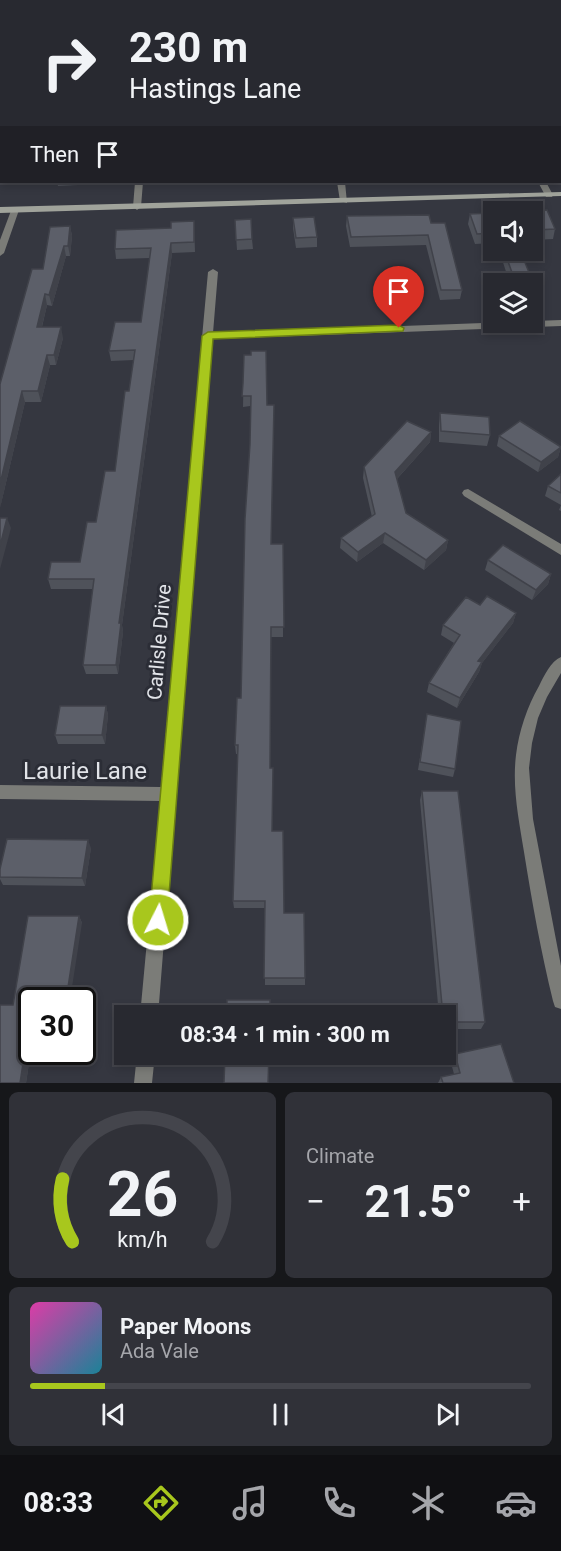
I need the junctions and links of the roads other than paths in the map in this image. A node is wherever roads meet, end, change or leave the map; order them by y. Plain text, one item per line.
1 (139, 183) edge
2 (341, 183) edge
3 (543, 183) edge
4 (561, 194) edge
5 (549, 195) junction
6 (345, 201) junction
7 (137, 207) junction
8 (0, 210) edge
9 (15, 210) junction
10 (0, 253) edge
11 (213, 272) dead end
12 (561, 322) edge
13 (208, 336) junction
14 (468, 493) dead end
15 (561, 550) edge
16 (561, 663) edge
17 (0, 792) edge
18 (169, 794) junction
19 (561, 1001) edge
20 (150, 1005) edge
21 (145, 1065) edge
22 (144, 1083) edge

1 - 7 street
2 - 6 street
3 - 5 street
4 - 5 street
5 - 6 street
6 - 7 street
7 - 9 street
8 - 9 street
9 - 10 street
11 - 13 street, Carlisle Drive
12 - 13 street
13 - 18 street, Carlisle Drive
14 - 15 street
16 - 19 street
17 - 18 street, Laurie Lane
18 - 20 street, Carlisle Drive
21 - 22 street

